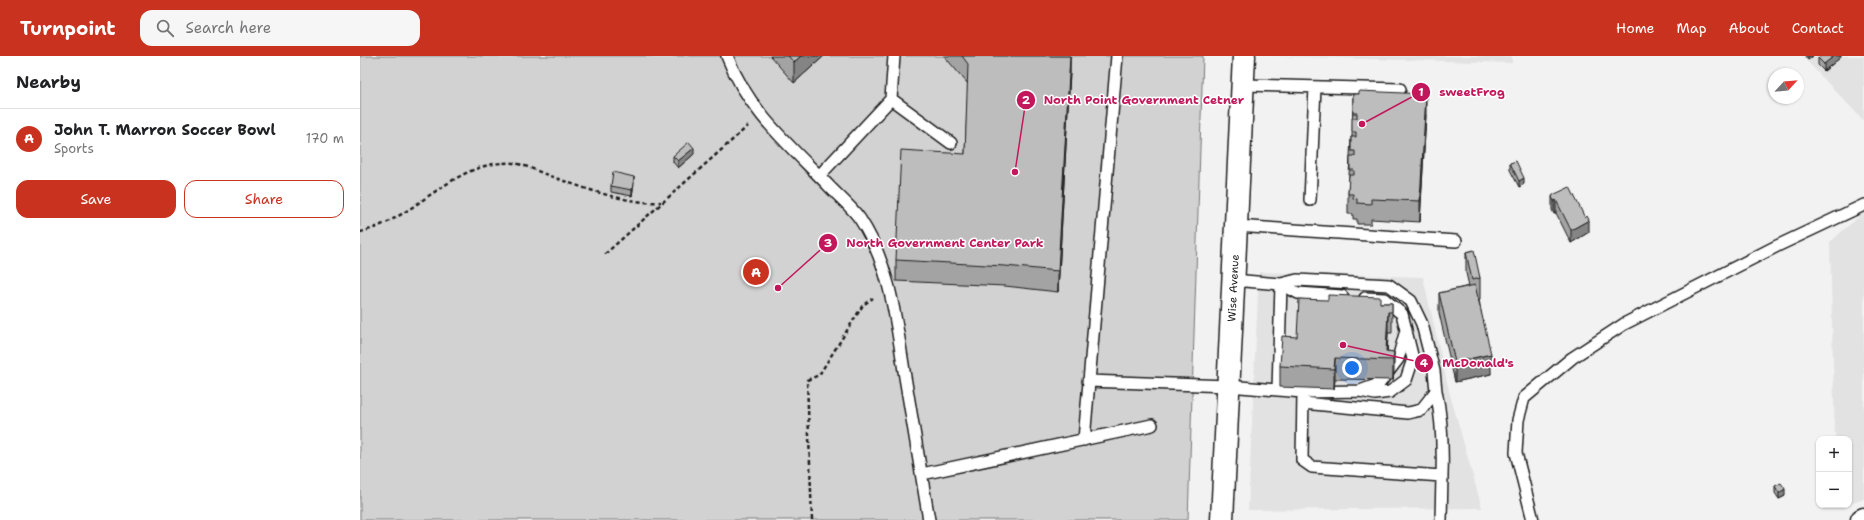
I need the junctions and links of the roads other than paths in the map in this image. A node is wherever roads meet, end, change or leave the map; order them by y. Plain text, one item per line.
1 (727, 56) edge
2 (894, 56) edge
3 (1117, 56) edge
4 (1244, 56) edge
5 (1243, 85) junction
6 (1315, 87) junction
7 (1400, 89) dead end
8 (891, 100) junction
9 (950, 143) dead end
10 (819, 176) junction
11 (1310, 200) dead end
12 (1864, 205) edge
13 (1236, 226) junction
14 (1456, 242) dead end
15 (1233, 280) junction
16 (1281, 284) junction
17 (1406, 330) junction
18 (1088, 381) junction
19 (1228, 386) junction
20 (1278, 390) junction
21 (1436, 390) junction
22 (1303, 392) junction
23 (1360, 392) junction
24 (1303, 403) junction
25 (1152, 425) dead end
26 (1084, 440) junction
27 (922, 474) junction
28 (1442, 476) junction
29 (929, 520) edge
30 (1222, 520) edge
31 (1441, 520) edge
32 (1533, 520) edge

1 - 10 lane
2 - 8 lane
3 - 18 lane
4 - 5 main road, Wise Avenue
5 - 6 lane
5 - 13 main road, Wise Avenue
6 - 7 lane
6 - 11 lane
8 - 9 lane
8 - 10 lane
10 - 27 lane
12 - 32 lane
13 - 14 lane
13 - 15 main road, Wise Avenue
15 - 16 lane
15 - 19 main road, Wise Avenue
16 - 17 lane
16 - 20 lane
16 - 21 lane
17 - 23 lane
17 - 23 lane
18 - 19 lane
18 - 26 lane
19 - 20 lane
19 - 30 main road, Wise Avenue
20 - 22 lane
21 - 24 lane
21 - 28 lane
22 - 23 lane
22 - 24 lane
24 - 28 lane
25 - 26 lane
26 - 27 lane
27 - 29 lane
28 - 31 lane

